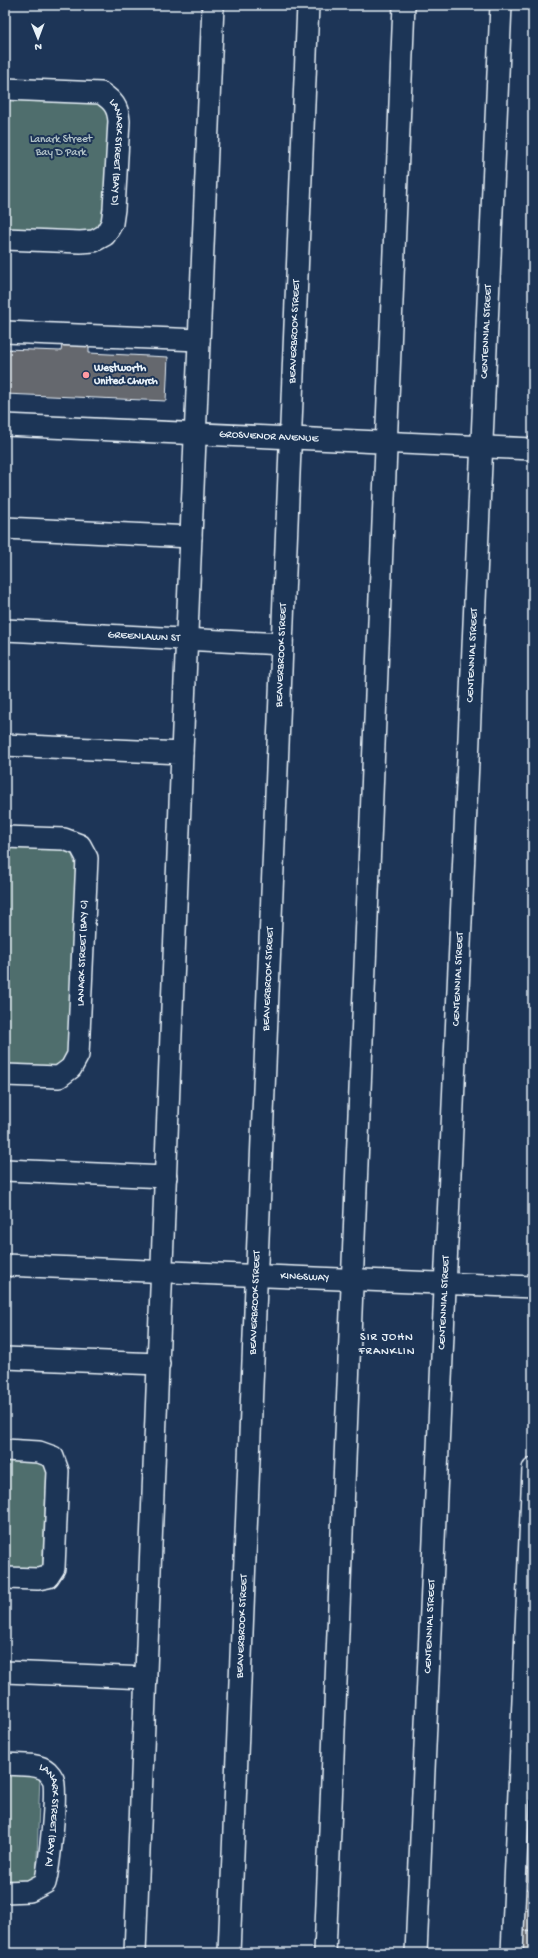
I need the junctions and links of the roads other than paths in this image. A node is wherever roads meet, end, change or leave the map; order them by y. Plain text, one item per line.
1 (213, 5) edge
2 (308, 5) edge
3 (404, 5) edge
4 (501, 5) edge
5 (5, 89) edge
6 (5, 239) edge
7 (5, 332) edge
8 (199, 340) junction
9 (5, 425) edge
10 (196, 434) junction
11 (290, 438) junction
12 (385, 442) junction
13 (481, 446) junction
14 (533, 449) edge
15 (5, 528) edge
16 (191, 537) junction
17 (5, 630) edge
18 (187, 639) junction
19 (282, 644) junction
20 (5, 745) edge
21 (182, 753) junction
22 (5, 837) edge
23 (5, 1075) edge
24 (5, 1170) edge
25 (166, 1178) junction
26 (5, 1265) edge
27 (163, 1272) junction
28 (256, 1276) junction
29 (352, 1279) junction
30 (445, 1284) junction
31 (533, 1287) edge
32 (5, 1358) edge
33 (159, 1364) junction
34 (5, 1450) edge
35 (533, 1469) edge
36 (5, 1578) edge
37 (5, 1672) edge
38 (146, 1678) junction
39 (5, 1764) edge
40 (5, 1892) edge
41 (135, 1953) edge
42 (229, 1953) edge
43 (325, 1953) edge
44 (416, 1953) edge
45 (512, 1953) edge

1 - 8 street
2 - 11 street, BEAVERBROOK STREET
3 - 12 street
4 - 13 street, CENTENNIAL STREET
5 - 6 street, LANARK STREET (BAY D)
7 - 8 street
8 - 10 street
9 - 10 street, GROSVENOR AVENUE
10 - 11 street, GROSVENOR AVENUE
10 - 16 street
11 - 12 street, GROSVENOR AVENUE
11 - 19 street, BEAVERBROOK STREET
12 - 13 street, GROSVENOR AVENUE
12 - 29 street
13 - 14 street, GROSVENOR AVENUE
13 - 30 street, CENTENNIAL STREET
15 - 16 street
16 - 18 street
17 - 18 street, GREENLAWN ST
18 - 19 street, GREENLAWN ST
18 - 21 street
19 - 28 street, BEAVERBROOK STREET
20 - 21 street
21 - 25 street
22 - 23 street, LANARK STREET (BAY C)
24 - 25 street
25 - 27 street
26 - 27 street, KINGSWAY
27 - 28 street, KINGSWAY
27 - 33 street
28 - 29 street, KINGSWAY
28 - 42 street, BEAVERBROOK STREET
29 - 30 street, KINGSWAY
29 - 43 street
30 - 31 street, KINGSWAY
30 - 44 street, CENTENNIAL STREET
32 - 33 street
33 - 38 street
34 - 36 street
35 - 45 street
37 - 38 street
38 - 41 street
39 - 40 street, LANARK STREET (BAY A)

